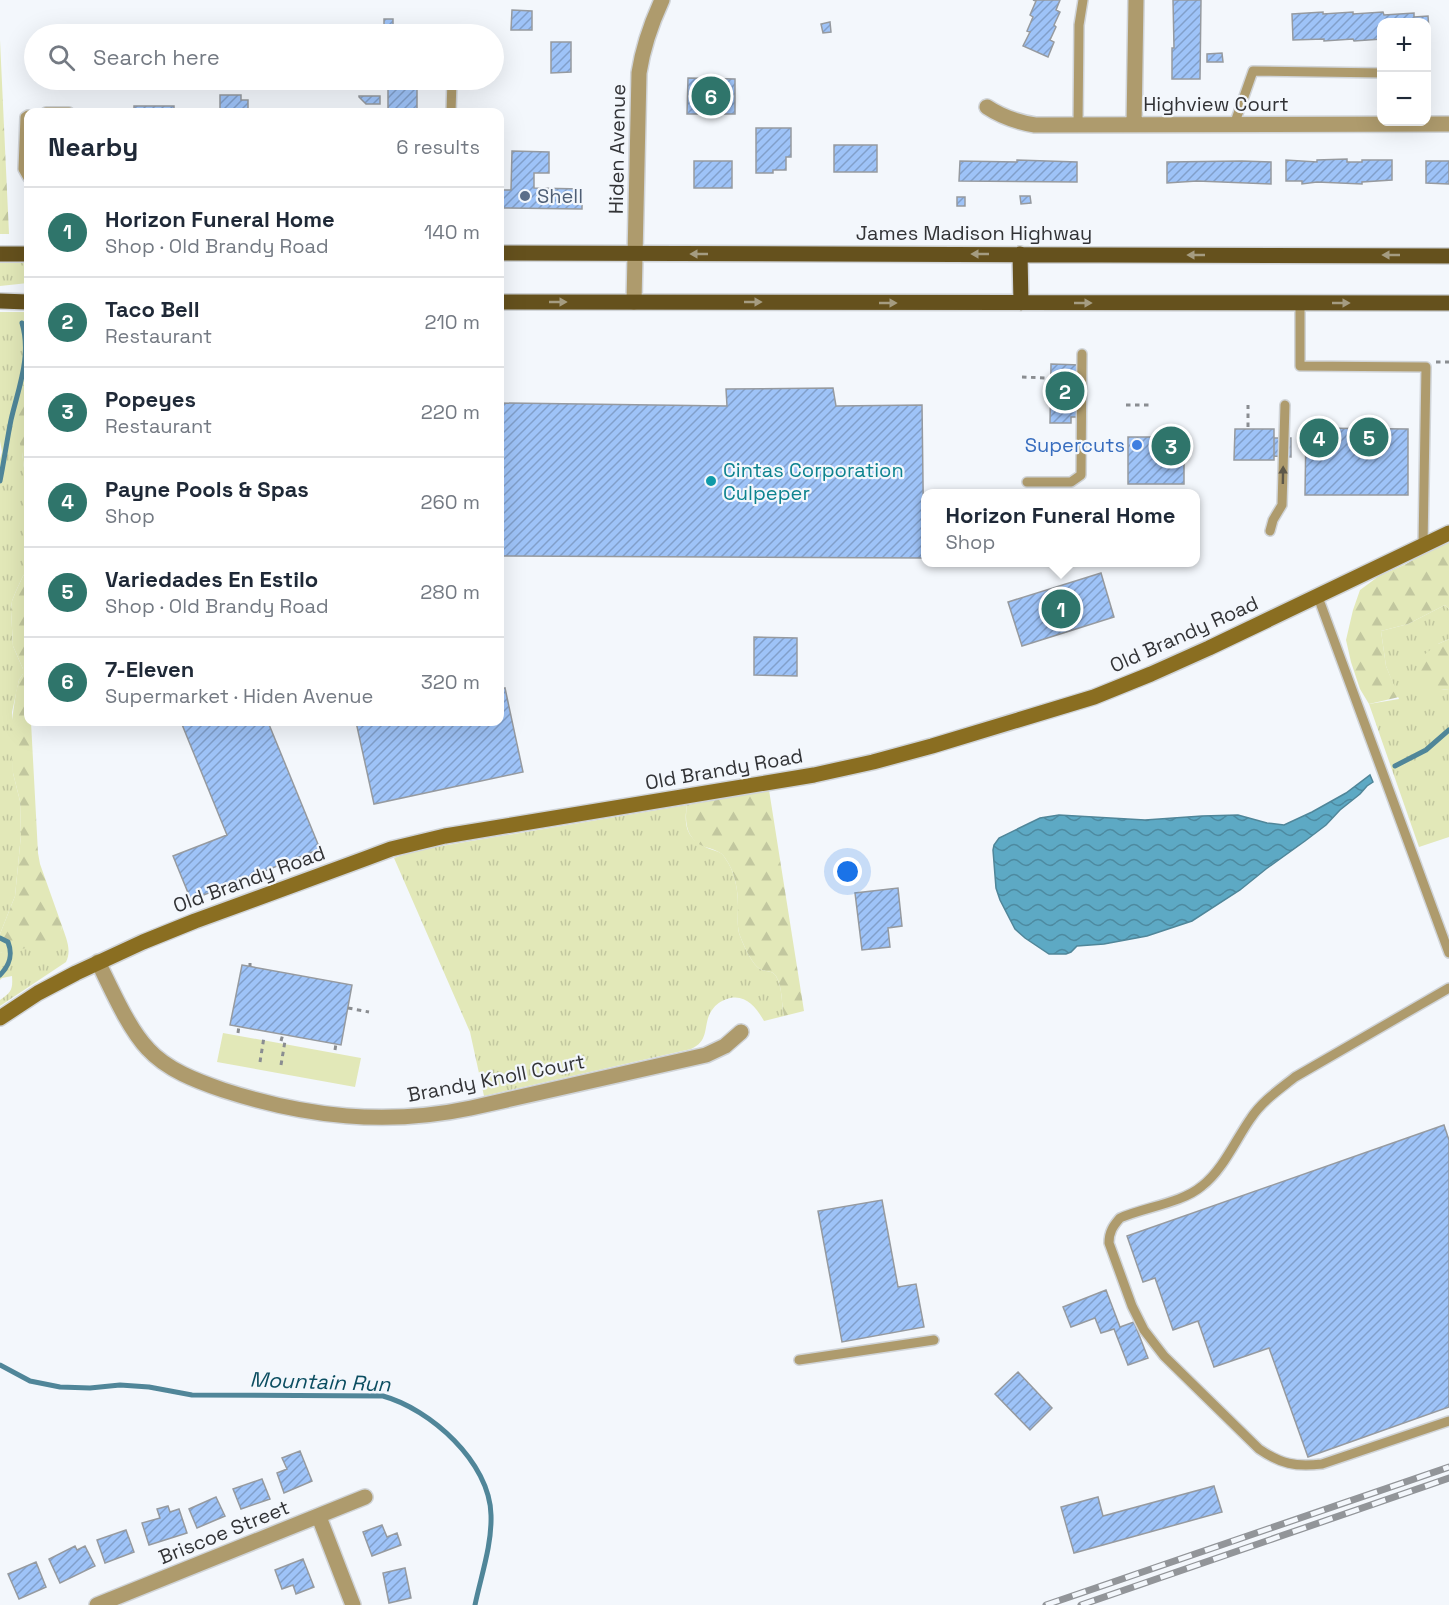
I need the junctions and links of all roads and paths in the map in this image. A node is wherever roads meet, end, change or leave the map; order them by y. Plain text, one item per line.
1 (662, 0) edge
2 (1083, 0) edge
3 (1136, 0) edge
4 (1377, 73) edge
5 (452, 90) edge
6 (987, 107) dead end
7 (451, 108) edge
8 (1234, 124) junction
9 (1449, 124) edge
10 (1078, 125) junction
11 (1134, 125) junction
12 (24, 143) edge
13 (24, 171) edge
14 (504, 253) edge
15 (0, 254) edge
16 (24, 254) edge
17 (635, 254) junction
18 (1020, 254) junction
19 (1449, 256) edge
20 (0, 302) edge
21 (24, 302) edge
22 (504, 302) edge
23 (634, 302) junction
24 (1021, 303) junction
25 (1300, 303) junction
26 (1449, 303) edge
27 (1082, 354) dead end
28 (1022, 377) dead end
29 (1046, 378) dead end
30 (1126, 405) dead end
31 (1152, 405) dead end
32 (1248, 405) dead end
33 (1285, 405) dead end
34 (1248, 427) dead end
35 (1027, 482) dead end
36 (1270, 531) dead end
37 (1449, 533) edge
38 (1423, 546) junction
39 (1318, 597) junction
40 (1449, 953) edge
41 (98, 962) junction
42 (1449, 988) edge
43 (348, 1008) dead end
44 (369, 1012) dead end
45 (0, 1018) edge
46 (239, 1026) dead end
47 (238, 1032) dead end
48 (741, 1032) dead end
49 (283, 1034) dead end
50 (264, 1037) dead end
51 (336, 1044) dead end
52 (335, 1050) dead end
53 (260, 1062) dead end
54 (281, 1065) dead end
55 (934, 1340) dead end
56 (799, 1360) dead end
57 (1449, 1421) edge
58 (365, 1497) dead end
59 (319, 1517) junction
60 (104, 1604) edge
61 (353, 1605) edge

1 - 17 street, Hiden Avenue
2 - 10 lane
3 - 11 street
4 - 8 lane
5 - 7 lane
6 - 10 street, Highview Court
8 - 9 street, Highview Court
8 - 11 street, Highview Court
10 - 11 street, Highview Court
12 - 13 lane
14 - 17 main road, James Madison Highway
15 - 16 main road
18 -> 17 main road, James Madison Highway
17 - 23 street, Hiden Avenue
19 -> 18 main road, James Madison Highway
18 - 24 main road
20 - 21 main road
22 -> 23 main road
23 -> 24 main road
24 -> 25 main road
25 -> 26 main road
25 - 38 lane
27 - 35 lane
28 - 29 path
30 - 31 path
32 - 34 path
36 -> 33 lane
37 - 38 street, Old Brandy Road
38 - 39 street, Old Brandy Road
39 - 40 lane
39 - 41 street, Old Brandy Road
41 - 45 street, Old Brandy Road
41 - 48 street, Brandy Knoll Court
42 - 57 lane
43 - 44 path
46 - 47 path
49 - 54 path
50 - 53 path
51 - 52 path
55 - 56 lane
58 - 59 street, Briscoe Street
59 - 60 street, Briscoe Street
59 - 61 street

